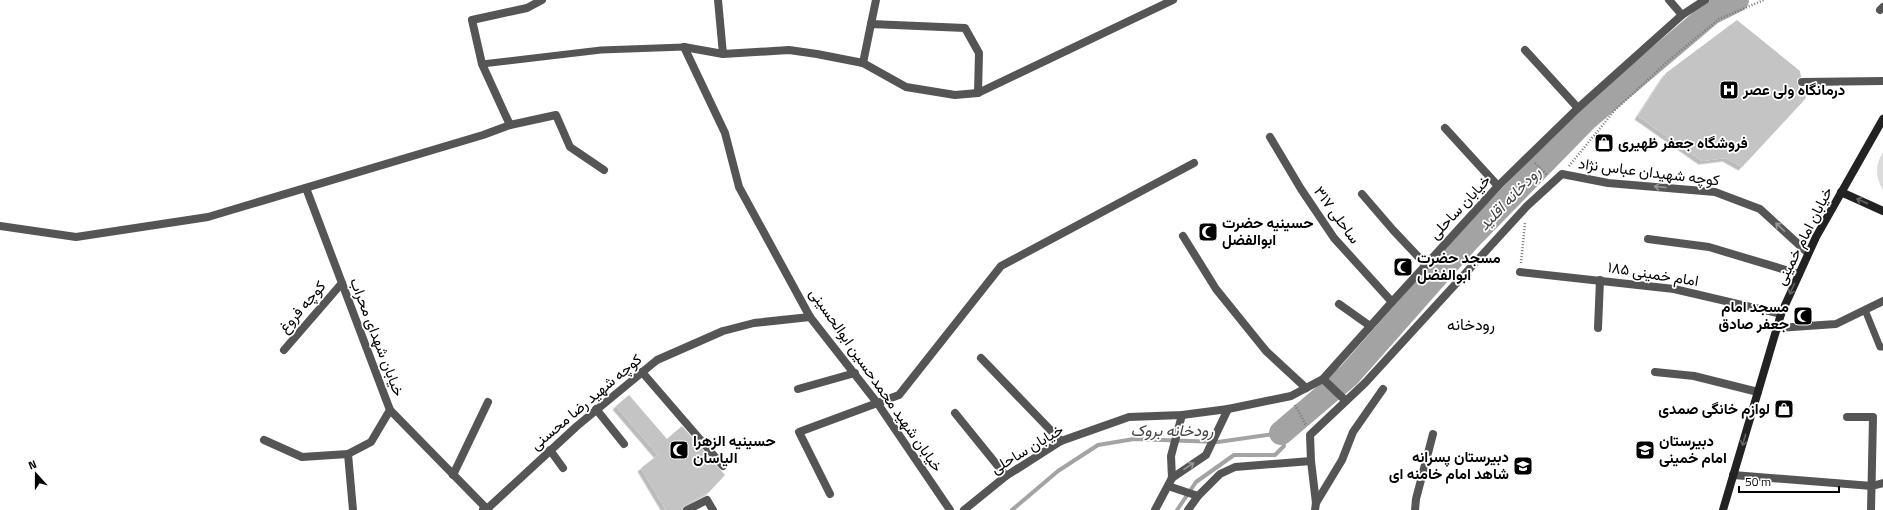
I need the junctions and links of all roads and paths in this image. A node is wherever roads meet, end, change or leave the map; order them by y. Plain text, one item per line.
1 (542, 0) edge
2 (718, 0) edge
3 (876, 0) edge
4 (1173, 0) edge
5 (1669, 0) edge
6 (1705, 0) edge
7 (1764, 0) edge
8 (1682, 14) junction
9 (871, 24) junction
10 (684, 47) junction
11 (1524, 50) dead end
12 (723, 54) junction
13 (863, 63) junction
14 (482, 64) junction
15 (1883, 81) edge
16 (1802, 82) dead end
17 (978, 93) junction
18 (1578, 108) junction
19 (1883, 119) edge
20 (510, 125) junction
21 (1445, 128) dead end
22 (1270, 137) dead end
23 (1194, 163) dead end
24 (1537, 165) dead end
25 (604, 170) dead end
26 (1562, 174) junction
27 (1549, 177) dead end
28 (1498, 186) junction
29 (306, 188) junction
30 (1841, 192) junction
31 (1362, 194) dead end
32 (1527, 206) junction
33 (1883, 211) edge
34 (0, 226) edge
35 (1183, 236) dead end
36 (1648, 239) dead end
37 (1808, 253) junction
38 (1426, 265) junction
39 (1520, 272) joint
40 (1799, 274) junction
41 (1600, 280) junction
42 (342, 283) junction
43 (1883, 301) edge
44 (1392, 302) junction
45 (1340, 304) dead end
46 (1865, 310) junction
47 (1781, 314) junction
48 (810, 317) junction
49 (1370, 326) junction
50 (1598, 328) dead end
51 (1777, 328) junction
52 (1883, 347) edge
53 (284, 350) dead end
54 (981, 358) dead end
55 (642, 372) junction
56 (1655, 372) dead end
57 (855, 373) junction
58 (1323, 379) junction
59 (1306, 388) junction
60 (798, 389) dead end
61 (1383, 389) dead end
62 (1758, 392) junction
63 (1345, 399) junction
64 (488, 402) dead end
65 (878, 404) junction
66 (596, 409) junction
67 (1228, 409) junction
68 (390, 410) junction
69 (955, 413) dead end
70 (1300, 413) dead end
71 (1182, 414) junction
72 (1847, 417) dead end
73 (1308, 431) junction
74 (1433, 434) dead end
75 (264, 440) dead end
76 (1061, 441) junction
77 (624, 444) dead end
78 (550, 450) junction
79 (348, 454) junction
80 (1311, 461) junction
81 (723, 466) dead end
82 (563, 468) dead end
83 (453, 475) junction
84 (1733, 475) junction
85 (1006, 476) junction
86 (1172, 478) junction
87 (1883, 483) edge
88 (1168, 486) junction
89 (1872, 486) junction
90 (830, 494) dead end
91 (1198, 496) junction
92 (1316, 506) edge
93 (968, 509) edge
94 (353, 510) edge
95 (486, 510) edge
96 (687, 510) edge
97 (713, 510) edge
98 (950, 510) edge
99 (1155, 510) edge
100 (1188, 510) edge
101 (1415, 510) edge
102 (1723, 510) edge
103 (1871, 510) edge

1 - 14 street
2 - 12 street
3 - 9 street
4 - 17 street
5 - 8 street
6 - 8 street, خیابان ساحلی
7 - 26 path
8 - 18 street, خیابان ساحلی
9 - 13 street
9 - 17 street
10 - 12 street
10 - 14 lane
10 - 48 street, خیابان شهید محمدحسین ابوالحسینی
11 - 18 street
12 - 13 street
13 - 17 street
14 - 20 street
15 - 16 street
18 - 28 street, خیابان ساحلی
19 - 30 main road, خیابان امام خمینی
20 - 25 street
20 - 29 street
21 - 28 street
22 - 44 street, ساحلی ۳۱۷
23 - 65 street
24 - 27 path
26 - 32 street
37 -> 26 street, کوچه شهیدان عباس نژاد
28 - 38 street, خیابان ساحلی
29 - 34 street
29 - 42 street, خیابان شهدای محراب
33 -> 30 main road
30 - 37 main road, خیابان امام خمینی
31 - 38 street
32 - 39 path
32 - 63 street
35 - 59 street
36 - 40 street
37 - 40 main road, خیابان امام خمینی
38 - 44 street, خیابان ساحلی
39 - 41 street, امام خمینی ۱۸۵
40 -> 47 main road, خیابان امام خمینی
41 - 47 street, امام خمینی ۱۸۵
41 - 50 street
42 - 53 street, کوچه فروغ
42 - 68 street, خیابان شهدای محراب
43 - 46 street
44 - 49 street, خیابان ساحلی
45 - 49 street
46 - 51 street
46 - 52 lane
47 - 51 main road, خیابان امام خمینی
48 - 55 street, کوچه شهید رضا محسنی
48 - 57 street, خیابان شهید محمدحسین ابوالحسینی
49 - 58 street, خیابان ساحلی
51 - 62 main road, خیابان امام خمینی
54 - 76 street
55 - 66 street, کوچه شهید رضا محسنی
55 - 81 street
56 - 62 street
57 - 60 street
57 - 65 street, خیابان شهید محمدحسین ابوالحسینی
58 - 59 street, خیابان ساحلی
58 - 63 street
59 - 67 street, خیابان ساحلی
61 - 92 street
62 -> 84 main road, خیابان امام خمینی
63 - 73 street
64 - 83 street
65 - 90 street
65 - 98 street, خیابان شهید محمدحسین ابوالحسینی
66 - 77 street
66 - 78 street, کوچه شهید رضا محسنی
67 - 71 street, خیابان ساحلی
86 -> 67 street
68 - 79 street
68 - 83 street, خیابان شهدای محراب
69 - 85 street
70 - 73 path
71 - 76 street, خیابان ساحلی
71 - 86 street
72 - 89 street
73 - 80 street
74 - 101 street
75 - 79 street
76 - 85 street, خیابان ساحلی
78 - 82 street
78 - 95 street, کوچه شهید رضا محسنی
79 - 94 street
80 - 91 street
80 - 92 street
83 - 95 street, خیابان شهدای محراب
84 - 89 street
84 - 102 main road, خیابان امام خمینی
85 - 93 street, خیابان ساحلی
86 - 88 street
87 - 89 street
88 - 91 street
88 - 99 street
89 - 103 street
91 - 100 street
96 - 97 street

